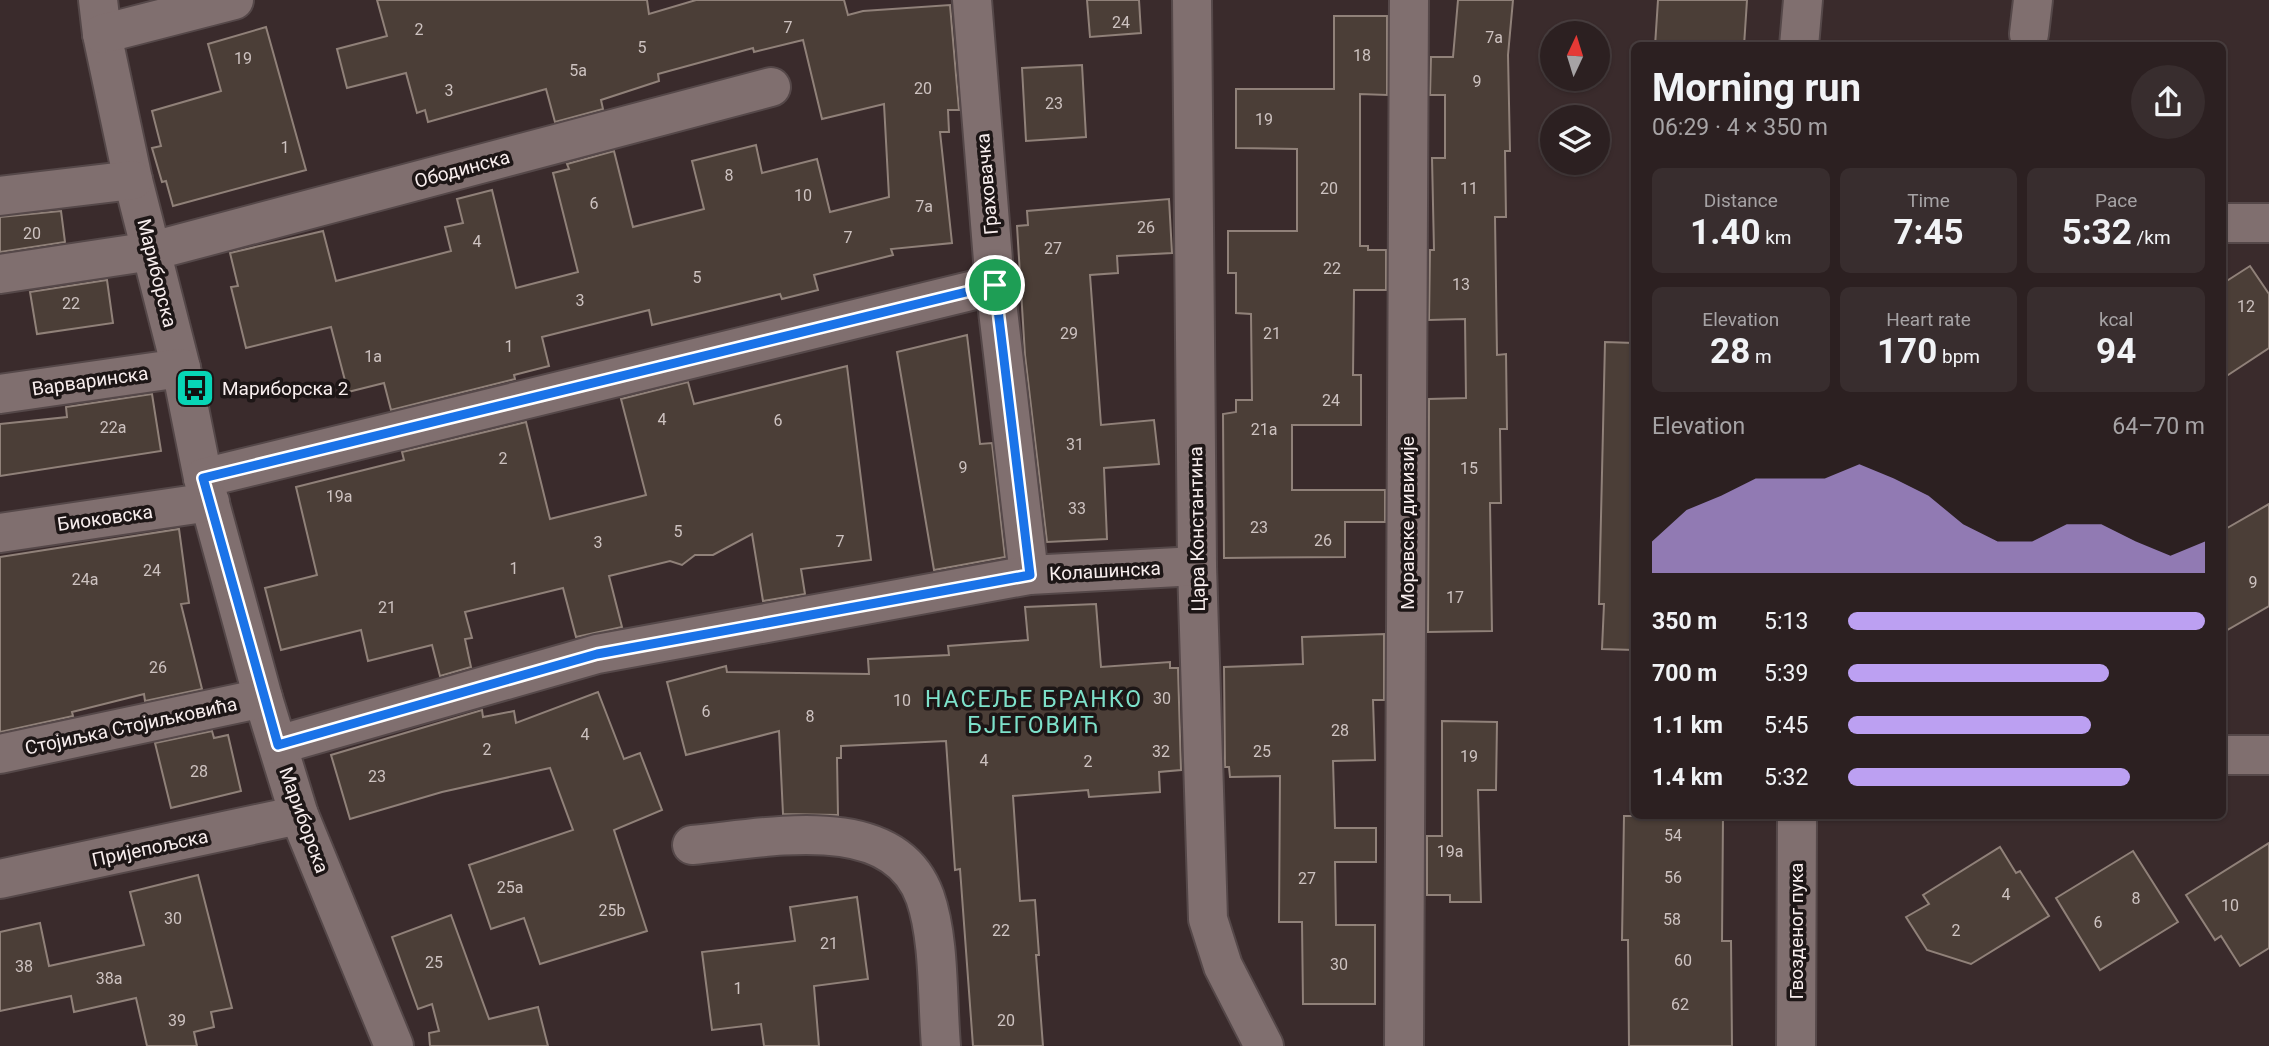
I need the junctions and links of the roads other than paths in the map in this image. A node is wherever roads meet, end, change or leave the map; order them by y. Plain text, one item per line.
1 (234, 0) edge
2 (972, 0) edge
3 (1192, 0) edge
4 (1409, 0) edge
5 (1803, 0) edge
6 (100, 17) edge
7 (1799, 42) edge
8 (771, 88) dead end
9 (134, 180) junction
10 (0, 196) edge
11 (2226, 223) edge
12 (2269, 223) edge
13 (152, 251) junction
14 (0, 275) edge
15 (995, 285) junction
16 (181, 368) junction
17 (0, 394) edge
18 (206, 490) junction
19 (0, 533) edge
20 (1196, 566) junction
21 (1030, 575) junction
22 (263, 698) junction
23 (278, 745) junction
24 (0, 754) edge
25 (2226, 755) edge
26 (2269, 755) edge
27 (299, 816) junction
28 (1797, 819) edge
29 (692, 845) dead end
30 (0, 879) edge
31 (394, 1046) edge
32 (941, 1046) edge
33 (1264, 1046) edge
34 (1404, 1046) edge
35 (1796, 1046) edge

1 - 6 street
2 - 15 street, Граховачка
3 - 20 street, Цара Константина
4 - 34 street, Моравске дивизије
5 - 7 street
6 - 9 street, Мариборска
8 - 13 street, Ободинска
9 - 10 street
9 - 13 street, Мариборска
11 - 12 street
13 - 14 street, Ободинска
13 - 16 street, Мариборска
15 - 18 street, Биоковска
15 - 21 street, Граховачка
16 - 17 street, Варваринска
16 - 18 street, Мариборска
18 - 19 street, Биоковска
18 - 22 street, Мариборска
20 - 21 street, Колашинска
20 - 33 street, Цара Константина
21 - 23 street, Колашинска
22 - 23 street, Мариборска
22 - 24 street, Стојиљка Стојиљковића
23 - 27 street, Мариборска
25 - 26 street
27 - 30 street, Пријепољска
27 - 31 street, Мариборска
28 - 35 street, Гвозденог пука
29 - 32 street

